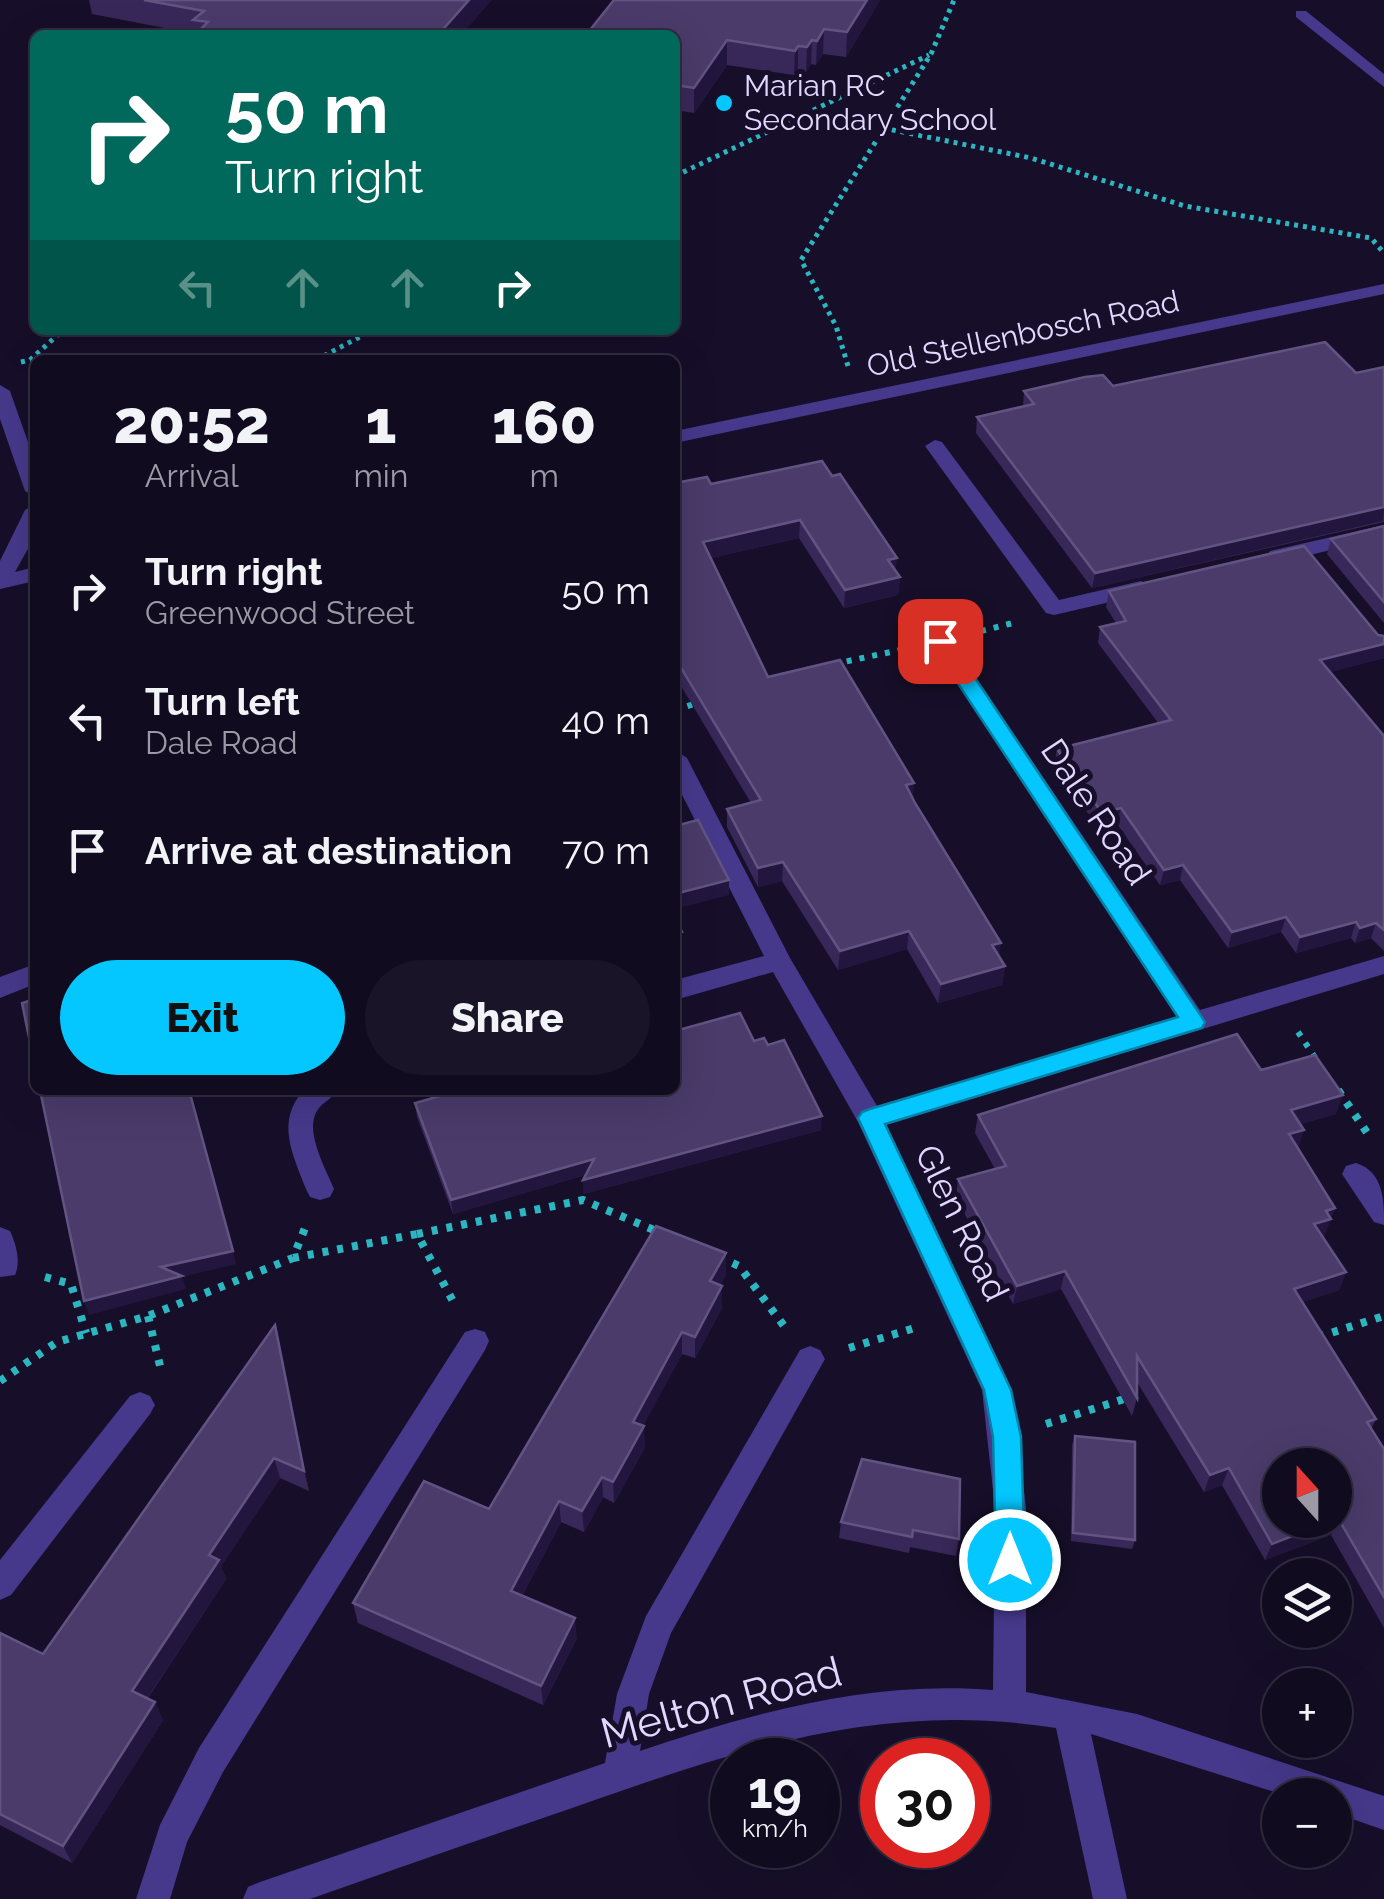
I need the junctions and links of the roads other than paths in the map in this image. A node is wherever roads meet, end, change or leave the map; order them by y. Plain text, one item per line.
1 (1301, 14) dead end
2 (1384, 82) edge
3 (1384, 289) edge
4 (0, 391) edge
5 (680, 436) edge
6 (935, 446) dead end
7 (30, 475) edge
8 (30, 520) edge
9 (1384, 531) edge
10 (1248, 563) edge
11 (30, 575) edge
12 (0, 581) edge
13 (1170, 581) edge
14 (940, 641) road end
15 (680, 768) edge
16 (779, 961) junction
17 (1384, 964) edge
18 (30, 976) edge
19 (0, 988) edge
20 (680, 989) edge
21 (1194, 1022) junction
22 (314, 1095) edge
23 (870, 1118) junction
24 (1356, 1174) road end
25 (320, 1189) road end
26 (1384, 1214) edge
27 (475, 1341) road end
28 (810, 1359) road end
29 (140, 1405) dead end
30 (0, 1585) edge
31 (1009, 1707) junction
32 (1070, 1715) junction
33 (620, 1773) junction
34 (1280, 1778) edge
35 (1352, 1802) edge
36 (1384, 1812) edge
37 (152, 1899) edge
38 (260, 1899) edge
39 (1110, 1899) edge

1 - 2 street
3 - 5 street, Old Stellenbosch Road
4 - 7 street
6 - 13 street
8 - 12 street
9 - 10 street
11 - 12 street
14 - 21 street, Dale Road
15 - 16 street, Glen Road
16 - 20 street
16 - 23 street, Glen Road
17 - 21 street
18 - 19 street
21 - 23 street
22 - 25 street
23 - 31 street, Glen Road
24 - 26 street
27 - 37 street
28 - 33 street
29 - 30 street
31 - 32 street, Melton Road
31 - 33 street, Melton Road
32 - 34 street, Melton Road
32 - 39 street
33 - 38 street, Melton Road
35 - 36 street, Melton Road

